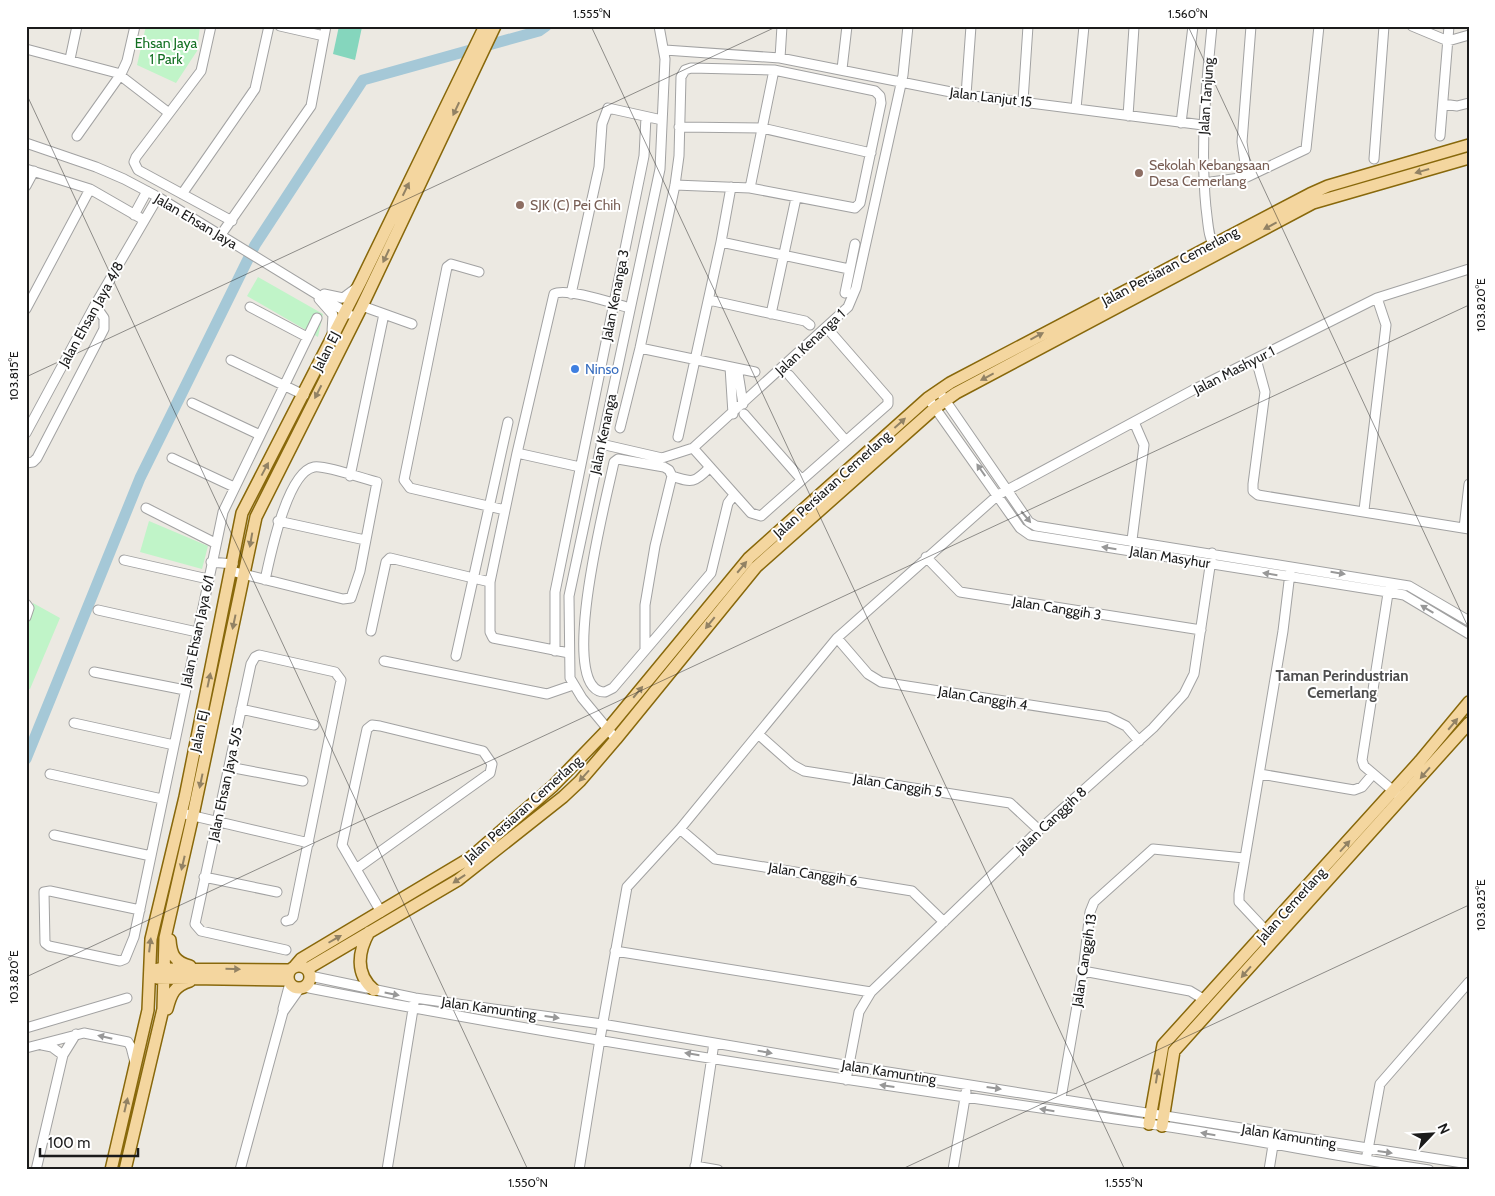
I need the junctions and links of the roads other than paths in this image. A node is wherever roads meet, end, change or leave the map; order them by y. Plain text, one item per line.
1 (77, 26) edge
2 (135, 26) edge
3 (211, 26) edge
4 (269, 26) edge
5 (280, 26) edge
6 (326, 26) edge
7 (659, 26) edge
8 (782, 26) edge
9 (847, 26) edge
10 (908, 26) edge
11 (971, 26) edge
12 (1028, 26) edge
13 (1084, 26) edge
14 (1193, 26) edge
15 (1212, 26) edge
16 (1251, 26) edge
17 (1319, 26) edge
18 (1384, 26) edge
19 (1412, 26) edge
20 (1449, 26) edge
21 (1134, 27) edge
22 (489, 28) edge
23 (1469, 35) edge
24 (324, 36) junction
25 (1448, 41) junction
26 (26, 49) edge
27 (665, 50) junction
28 (780, 58) junction
29 (70, 59) junction
30 (472, 66) junction
31 (842, 69) junction
32 (774, 70) junction
33 (121, 74) junction
34 (901, 82) junction
35 (966, 95) junction
36 (1023, 101) junction
37 (1469, 103) edge
38 (1443, 104) junction
39 (1076, 108) junction
40 (169, 113) junction
41 (1128, 116) junction
42 (646, 117) junction
43 (662, 120) junction
44 (1181, 123) junction
45 (1203, 125) junction
46 (679, 127) junction
47 (762, 128) junction
48 (77, 136) dead end
49 (1440, 136) dead end
50 (26, 143) edge
51 (1469, 146) edge
52 (871, 153) junction
53 (1374, 158) dead end
54 (1469, 158) edge
55 (30, 170) edge
56 (1247, 177) junction
57 (1204, 183) junction
58 (675, 185) junction
59 (26, 186) edge
60 (731, 187) junction
61 (750, 188) junction
62 (90, 189) junction
63 (147, 191) junction
64 (182, 194) junction
65 (158, 198) junction
66 (796, 198) junction
67 (134, 214) junction
68 (144, 220) junction
69 (232, 221) junction
70 (220, 236) junction
71 (722, 242) junction
72 (855, 244) dead end
73 (1215, 249) junction
74 (783, 256) junction
75 (849, 269) junction
76 (1469, 269) edge
77 (479, 272) dead end
78 (361, 281) junction
79 (310, 290) junction
80 (845, 293) dead end
81 (571, 294) junction
82 (1377, 298) junction
83 (709, 300) junction
84 (614, 304) junction
85 (95, 305) junction
86 (362, 306) junction
87 (250, 307) dead end
88 (630, 308) junction
89 (26, 309) edge
90 (346, 312) junction
91 (384, 314) junction
92 (771, 314) junction
93 (317, 318) dead end
94 (356, 318) junction
95 (412, 324) dead end
96 (810, 326) dead end
97 (827, 328) junction
98 (308, 337) junction
99 (330, 340) junction
100 (640, 348) junction
101 (696, 358) junction
102 (1256, 359) junction
103 (231, 360) dead end
104 (733, 368) junction
105 (755, 372) dead end
106 (789, 375) dead end
107 (284, 385) junction
108 (939, 390) junction
109 (304, 394) junction
110 (928, 398) junction
111 (946, 401) junction
112 (192, 403) dead end
113 (743, 404) junction
114 (935, 408) junction
115 (732, 414) junction
116 (744, 414) dead end
117 (508, 422) dead end
118 (1134, 422) junction
119 (620, 428) dead end
120 (26, 433) edge
121 (260, 435) junction
122 (678, 437) dead end
123 (846, 440) junction
124 (601, 444) junction
125 (693, 448) junction
126 (517, 453) junction
127 (172, 458) dead end
128 (26, 463) edge
129 (710, 467) junction
130 (580, 469) junction
131 (594, 474) junction
132 (350, 476) junction
133 (672, 476) junction
134 (802, 480) junction
135 (1469, 484) edge
136 (234, 487) junction
137 (1007, 490) junction
138 (734, 495) junction
139 (998, 495) junction
140 (146, 508) dead end
141 (490, 508) junction
142 (505, 510) junction
143 (1364, 510) junction
144 (278, 521) junction
145 (1466, 528) edge
146 (365, 540) junction
147 (1132, 540) junction
148 (215, 543) junction
149 (1212, 553) junction
150 (926, 557) junction
151 (124, 560) dead end
152 (211, 562) junction
153 (1210, 564) junction
154 (1291, 566) junction
155 (232, 568) junction
156 (245, 575) junction
157 (1290, 577) junction
158 (473, 578) junction
159 (208, 579) junction
160 (266, 580) junction
161 (490, 582) junction
162 (1390, 582) junction
163 (1388, 592) junction
164 (98, 610) dead end
165 (1469, 621) edge
166 (1202, 630) junction
167 (371, 631) dead end
168 (197, 632) junction
169 (1469, 634) edge
170 (837, 638) junction
171 (555, 650) junction
172 (645, 650) junction
173 (569, 652) junction
174 (456, 656) dead end
175 (384, 661) dead end
176 (94, 672) dead end
177 (573, 685) junction
178 (185, 690) junction
179 (1469, 702) edge
180 (241, 709) junction
181 (74, 723) dead end
182 (1469, 723) edge
183 (314, 725) dead end
184 (607, 730) junction
185 (758, 734) junction
186 (616, 739) junction
187 (1139, 741) junction
188 (174, 745) junction
189 (229, 767) junction
190 (50, 774) dead end
191 (1260, 774) junction
192 (1374, 774) junction
193 (303, 781) dead end
194 (1398, 795) junction
195 (162, 799) junction
196 (181, 813) junction
197 (194, 815) junction
198 (217, 820) junction
199 (680, 829) junction
200 (1039, 830) junction
201 (54, 834) dead end
202 (308, 843) junction
203 (151, 856) junction
204 (1244, 858) junction
205 (356, 869) junction
206 (204, 877) junction
207 (277, 892) dead end
208 (140, 910) junction
209 (381, 912) junction
210 (286, 921) dead end
211 (944, 922) junction
212 (169, 923) junction
213 (369, 932) junction
214 (1271, 935) junction
215 (286, 950) dead end
216 (615, 951) junction
217 (1083, 971) junction
218 (149, 973) junction
219 (164, 973) junction
220 (199, 974) junction
221 (298, 977) junction
222 (1469, 982) edge
223 (374, 990) junction
224 (871, 992) junction
225 (127, 998) dead end
226 (415, 998) junction
227 (1205, 1000) junction
228 (414, 1009) junction
229 (602, 1024) junction
230 (160, 1025) junction
231 (26, 1028) edge
232 (76, 1034) junction
233 (600, 1039) junction
234 (58, 1040) junction
235 (714, 1043) junction
236 (40, 1044) junction
237 (26, 1048) edge
238 (63, 1056) junction
239 (712, 1057) junction
240 (135, 1065) junction
241 (850, 1066) junction
242 (846, 1080) junction
243 (967, 1084) junction
244 (965, 1097) junction
245 (1061, 1098) junction
246 (1151, 1112) junction
247 (1163, 1120) junction
248 (1148, 1124) junction
249 (1275, 1134) junction
250 (1273, 1145) junction
251 (1368, 1149) junction
252 (1366, 1161) junction
253 (1469, 1164) edge
254 (695, 1168) edge
255 (36, 1170) edge
256 (111, 1170) edge
257 (125, 1170) edge
258 (240, 1170) edge
259 (387, 1170) edge
260 (580, 1170) edge
261 (718, 1170) edge
262 (953, 1170) edge
263 (1270, 1170) edge
264 (1429, 1170) edge

1 - 29 street
2 - 33 street
3 - 40 street
4 - 64 street
5 - 24 street
6 - 24 street
7 - 27 street, Jalan Kenanga
8 - 28 street
9 - 31 street
10 - 34 street, Jalan Kenanga 1
11 - 35 street
12 - 36 street
13 - 39 street
14 - 44 street
15 - 45 street, Jalan Tanjung
16 - 56 street
17 - 56 street
18 - 53 street
19 - 25 street
20 - 25 street
21 - 41 street
22 - 30 main road
23 - 25 street
24 - 69 street
25 - 38 street
26 - 29 street
27 - 28 street, Jalan Lanjut 15
27 - 43 street, Jalan Kenanga
28 - 31 street, Jalan Lanjut 15
29 - 33 street
78 -> 30 main road, Jalan EJ
30 -> 86 main road, Jalan EJ
31 - 34 street, Jalan Lanjut 15
32 - 46 street
32 - 47 street
32 - 52 street
33 - 40 street
33 - 48 street
34 - 35 street, Jalan Lanjut 15
34 - 97 street, Jalan Kenanga 1
35 - 36 street, Jalan Lanjut 15
36 - 39 street, Jalan Lanjut 15
37 - 38 street
38 - 49 street
39 - 41 street, Jalan Lanjut 15
40 - 64 street
41 - 44 street, Jalan Lanjut 15
42 - 43 street
42 - 81 street
42 - 84 street, Jalan Kenanga 3
43 - 88 street, Jalan Kenanga
44 - 45 street, Jalan Lanjut 15
45 - 57 street, Jalan Tanjung
46 - 47 street
46 - 58 street
47 - 52 street
47 - 61 street
50 - 63 street, Jalan Ehsan Jaya
51 - 73 main road, Jalan Persiaran Cemerlang
52 - 66 street
54 -> 73 main road, Jalan Persiaran Cemerlang
55 - 59 street
55 - 62 street
56 - 57 street
57 - 73 street, Jalan Tanjung
58 - 60 street
58 - 100 street
60 - 61 street
60 - 71 street
61 - 66 street
62 - 67 street
62 - 89 street
63 - 65 street, Jalan Ehsan Jaya
63 - 67 street
64 - 69 street
65 - 68 street, Jalan Ehsan Jaya 4/8
65 - 70 street, Jalan Ehsan Jaya
66 - 74 street
67 - 68 street
68 - 85 street, Jalan Ehsan Jaya 4/8
69 - 70 street
70 - 79 street, Jalan Ehsan Jaya
71 - 74 street
71 - 83 street
72 - 75 street
108 -> 73 main road, Jalan Persiaran Cemerlang
73 -> 111 main road, Jalan Persiaran Cemerlang
74 - 75 street
74 - 92 street
75 - 80 street
76 - 82 street, Jalan Mashyur 1
77 - 141 street
78 - 79 street
78 - 90 main road, Jalan EJ
79 - 90 street, Jalan Ehsan Jaya
79 - 99 street
81 - 84 street
81 - 126 street
82 - 102 street, Jalan Mashyur 1
82 - 143 street
83 - 92 street
83 - 101 street
84 - 88 street
84 - 130 street, Jalan Kenanga 3
85 - 120 street, Jalan Ehsan Jaya 4/8
85 - 128 street
86 - 91 street
86 - 94 main road, Jalan EJ
87 - 98 street
88 - 124 street, Jalan Kenanga
90 - 94 street, Jalan Ehsan Jaya
90 - 99 main road, Jalan EJ
91 - 95 street
91 - 132 street
92 - 96 street
93 - 98 street, Jalan Ehsan Jaya 6/1
94 -> 156 main road, Jalan EJ
97 - 113 street, Jalan Kenanga 1
97 - 123 street
98 - 107 street, Jalan Ehsan Jaya 6/1
99 - 109 main road, Jalan EJ
100 - 101 street
100 - 119 street
101 - 104 street
101 - 122 street
102 - 118 street, Jalan Mashyur 1
102 - 143 street
103 - 107 street
104 - 105 street
104 - 113 street
104 - 115 street
106 - 123 street
107 - 109 street
107 - 121 street, Jalan Ehsan Jaya 6/1
108 - 110 main road, Jalan Persiaran Cemerlang
108 - 111 street, Jalan Masyhur
155 -> 109 main road, Jalan EJ
110 - 114 street, Jalan Masyhur
184 -> 110 main road, Jalan Persiaran Cemerlang
111 - 114 main road, Jalan Persiaran Cemerlang
111 - 137 street, Jalan Masyhur
112 - 121 street
113 - 115 street, Jalan Kenanga 1
139 -> 114 street, Jalan Masyhur
114 -> 186 main road, Jalan Persiaran Cemerlang
115 - 125 street, Jalan Kenanga 1
116 - 134 street
117 - 141 street
118 - 137 street, Jalan Mashyur 1
118 - 147 street
121 - 136 street, Jalan Ehsan Jaya 6/1
123 - 134 street
124 - 125 street, Jalan Kenanga 1
124 - 131 street, Jalan Kenanga
125 - 129 street
126 - 130 street
126 - 142 street
127 - 136 street
129 - 133 street
129 - 138 street
130 - 131 street
130 - 171 street, Jalan Kenanga 3
131 - 173 street, Jalan Kenanga
132 - 144 street
132 - 146 street
133 - 172 street
133 - 172 street
134 - 138 street
135 - 145 street
136 - 148 street, Jalan Ehsan Jaya 6/1
137 - 139 street, Jalan Mashyur 1
137 -> 147 street, Jalan Masyhur
138 - 172 street
139 - 150 street, Jalan Mashyur 1
153 -> 139 street, Jalan Masyhur
140 - 148 street
141 - 142 street
141 - 158 street
142 - 161 street
143 - 145 street
144 - 146 street
144 - 160 street
146 - 160 street
147 - 149 street, Jalan Masyhur
148 - 152 street, Jalan Ehsan Jaya 6/1
149 - 153 street, Jalan Canggih 8
149 - 154 street, Jalan Masyhur
150 - 166 street, Jalan Canggih 3
150 - 170 street, Jalan Mashyur 1
151 - 159 street
152 - 155 street
152 - 159 street, Jalan Ehsan Jaya 6/1
157 -> 153 street, Jalan Masyhur
153 - 166 street, Jalan Canggih 8
154 - 157 street
154 -> 162 street, Jalan Masyhur
155 - 156 street
196 -> 155 main road, Jalan EJ
156 - 160 street
156 -> 197 main road, Jalan EJ
157 - 163 street, Jalan Masyhur
157 - 191 street
158 - 161 street
158 - 167 street
158 - 174 street
159 - 168 street, Jalan Ehsan Jaya 6/1
161 - 171 street
162 - 163 street
162 - 165 street, Jalan Masyhur
169 -> 163 street, Jalan Masyhur
163 - 192 street
164 - 168 street
166 - 187 street, Jalan Canggih 8
168 - 178 street, Jalan Ehsan Jaya 6/1
170 - 185 street, Jalan Mashyur 1
170 - 187 street, Jalan Canggih 4
171 - 173 street
173 - 177 street, Jalan Kenanga
175 - 177 street
176 - 178 street
177 - 184 street, Jalan Kenanga
178 - 188 street, Jalan Ehsan Jaya 6/1
194 -> 179 main road, Jalan Cemerlang
180 - 183 street
180 - 189 street, Jalan Ehsan Jaya 5/5
180 - 202 street, Jalan Ehsan Jaya 5/5
181 - 188 street
182 -> 194 main road, Jalan Cemerlang
184 - 186 street, Jalan Kenanga
184 - 209 main road, Jalan Persiaran Cemerlang
185 - 199 street, Jalan Mashyur 1
185 - 200 street, Jalan Canggih 5
186 -> 213 main road, Jalan Persiaran Cemerlang
187 - 200 street, Jalan Canggih 8
188 - 195 street, Jalan Ehsan Jaya 6/1
189 - 193 street
189 - 198 street, Jalan Ehsan Jaya 5/5
190 - 195 street
191 - 192 street
191 - 204 street
192 - 194 street
194 - 214 main road, Jalan Cemerlang
195 - 203 street, Jalan Ehsan Jaya 6/1
196 - 197 street
218 -> 196 main road, Jalan EJ
197 - 198 street
197 -> 212 main road, Jalan EJ
198 - 202 street
198 - 206 street, Jalan Ehsan Jaya 5/5
199 - 211 street, Jalan Canggih 6
199 - 216 street, Jalan Mashyur 1
200 - 211 street, Jalan Canggih 8
201 - 203 street
202 - 210 street
203 - 208 street, Jalan Ehsan Jaya 6/1
204 - 214 street
204 - 217 street, Jalan Canggih 13
205 - 205 street
205 - 209 street
206 - 207 street
206 - 215 street, Jalan Ehsan Jaya 5/5
208 - 208 street, Jalan Ehsan Jaya 6/1
221 -> 209 main road, Jalan Persiaran Cemerlang
211 - 224 street, Jalan Canggih 8
212 - 219 main road, Jalan EJ
212 - 220 main road
213 - 221 main road, Jalan Persiaran Cemerlang
213 - 223 main road
214 - 227 main road, Jalan Cemerlang
214 -> 247 main road, Jalan Cemerlang
216 - 224 street
216 - 229 street, Jalan Mashyur 1
217 - 227 street
217 - 245 street, Jalan Canggih 13
218 - 219 main road
218 - 240 main road, Jalan EJ
219 - 220 main road
219 - 230 main road, Jalan EJ
220 - 221 main road
220 - 230 main road
221 - 223 street, Jalan Kamunting
221 - 228 street, Jalan Kamunting
221 - 258 street
222 - 251 street
223 -> 226 street, Jalan Kamunting
224 - 241 street, Jalan Canggih 8
225 - 231 street
226 - 228 street
226 -> 229 street, Jalan Kamunting
246 -> 227 main road, Jalan Cemerlang
228 - 233 street, Jalan Kamunting
228 - 259 street
229 - 233 street, Jalan Mashyur 1
229 - 235 street, Jalan Kamunting
230 - 257 main road, Jalan EJ
232 - 234 street
232 - 238 street
240 -> 232 street
239 -> 233 street, Jalan Kamunting
233 - 260 street, Jalan Mashyur 1
234 - 236 street
234 - 238 street
235 - 239 street
235 -> 241 street, Jalan Kamunting
236 - 237 street
236 - 238 street
238 - 255 street
239 - 242 street, Jalan Kamunting
239 - 254 street
256 -> 240 main road, Jalan EJ
241 - 242 street, Jalan Canggih 8
241 - 243 street, Jalan Kamunting
244 -> 242 street, Jalan Kamunting
243 - 244 street
243 -> 245 street, Jalan Kamunting
248 -> 244 street, Jalan Kamunting
244 - 262 street
245 - 246 street, Jalan Kamunting
246 - 247 street, Jalan Kamunting
246 - 248 main road, Jalan Cemerlang
247 - 248 street, Jalan Kamunting
247 - 249 street, Jalan Kamunting
250 -> 247 street, Jalan Kamunting
249 - 250 street
249 - 251 street, Jalan Kamunting
250 - 252 street, Jalan Kamunting
250 - 263 street
251 - 252 street
251 -> 253 street, Jalan Kamunting
252 - 264 street, Jalan Kamunting
254 - 261 street

